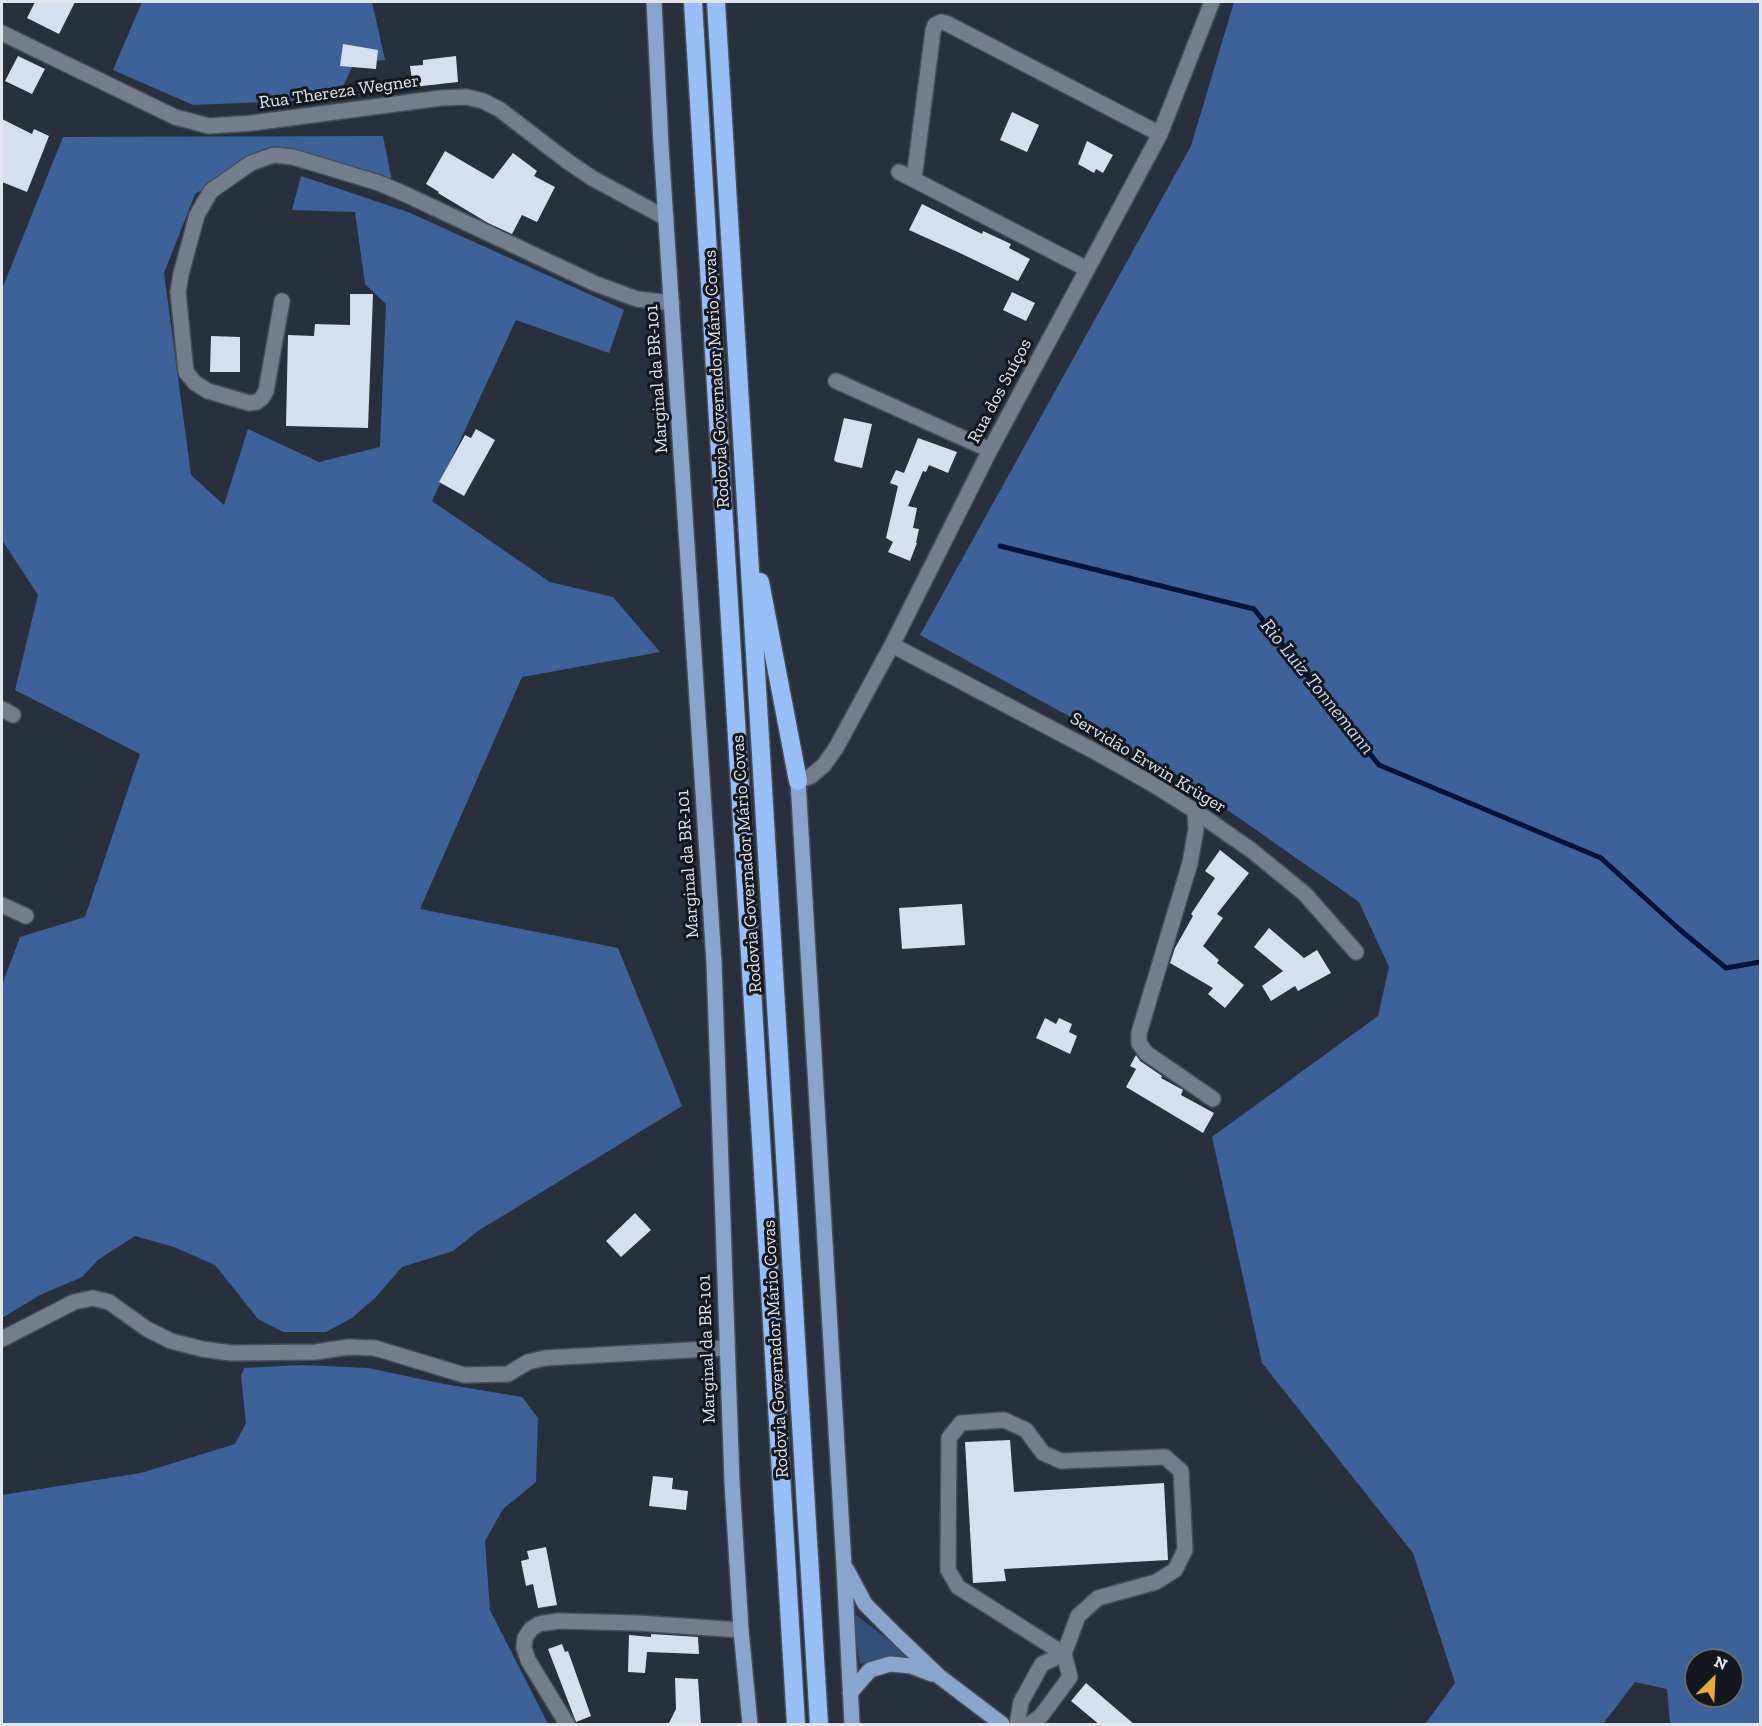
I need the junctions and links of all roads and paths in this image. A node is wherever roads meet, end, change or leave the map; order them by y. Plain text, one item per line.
1 (654, 2) edge
2 (693, 2) edge
3 (716, 2) edge
4 (1212, 2) edge
5 (2, 33) edge
6 (1160, 134) junction
7 (899, 172) dead end
8 (914, 179) junction
9 (666, 218) junction
10 (1087, 268) junction
11 (282, 301) dead end
12 (672, 303) junction
13 (836, 381) dead end
14 (990, 450) junction
15 (745, 500) junction
16 (892, 645) junction
17 (798, 781) junction
18 (1195, 811) junction
19 (2, 905) edge
20 (26, 916) dead end
21 (1356, 952) dead end
22 (1213, 1099) dead end
23 (2, 1339) edge
24 (726, 1348) junction
25 (844, 1566) junction
26 (741, 1630) junction
27 (1064, 1654) junction
28 (940, 1677) junction
29 (850, 1693) junction
30 (567, 1725) edge
31 (750, 1725) edge
32 (796, 1725) edge
33 (819, 1725) edge
34 (852, 1725) edge
35 (1002, 1725) edge
36 (1017, 1725) edge
37 (1030, 1725) edge

1 - 9 main road, Marginal da BR-101
2 - 32 highway, Rodovia Governador Mário Covas
3 - 15 highway, Rodovia Governador Mário Covas
4 - 6 street, Rua dos Suíços
5 - 9 street, Rua Thereza Wegner
6 - 8 street
6 - 10 street, Rua dos Suíços
7 - 8 street
8 - 10 street
9 - 12 main road, Marginal da BR-101
10 - 14 street, Rua dos Suíços
11 - 12 street
12 - 24 main road, Marginal da BR-101
13 - 14 street
14 - 16 street, Rua dos Suíços
15 - 17 highway
15 - 33 highway, Rodovia Governador Mário Covas
16 - 17 street, Rua dos Suíços
16 - 18 street, Servidão Erwin Krüger
17 - 25 main road
18 - 21 street, Servidão Erwin Krüger
18 - 22 street
19 - 20 street
23 - 24 street
24 - 26 main road, Marginal da BR-101
25 - 28 main road
25 - 29 main road
26 - 30 street
26 - 31 main road, Marginal da BR-101
27 - 27 street
27 - 36 street
27 - 37 street
28 - 29 main road
28 - 35 main road
29 - 34 main road

